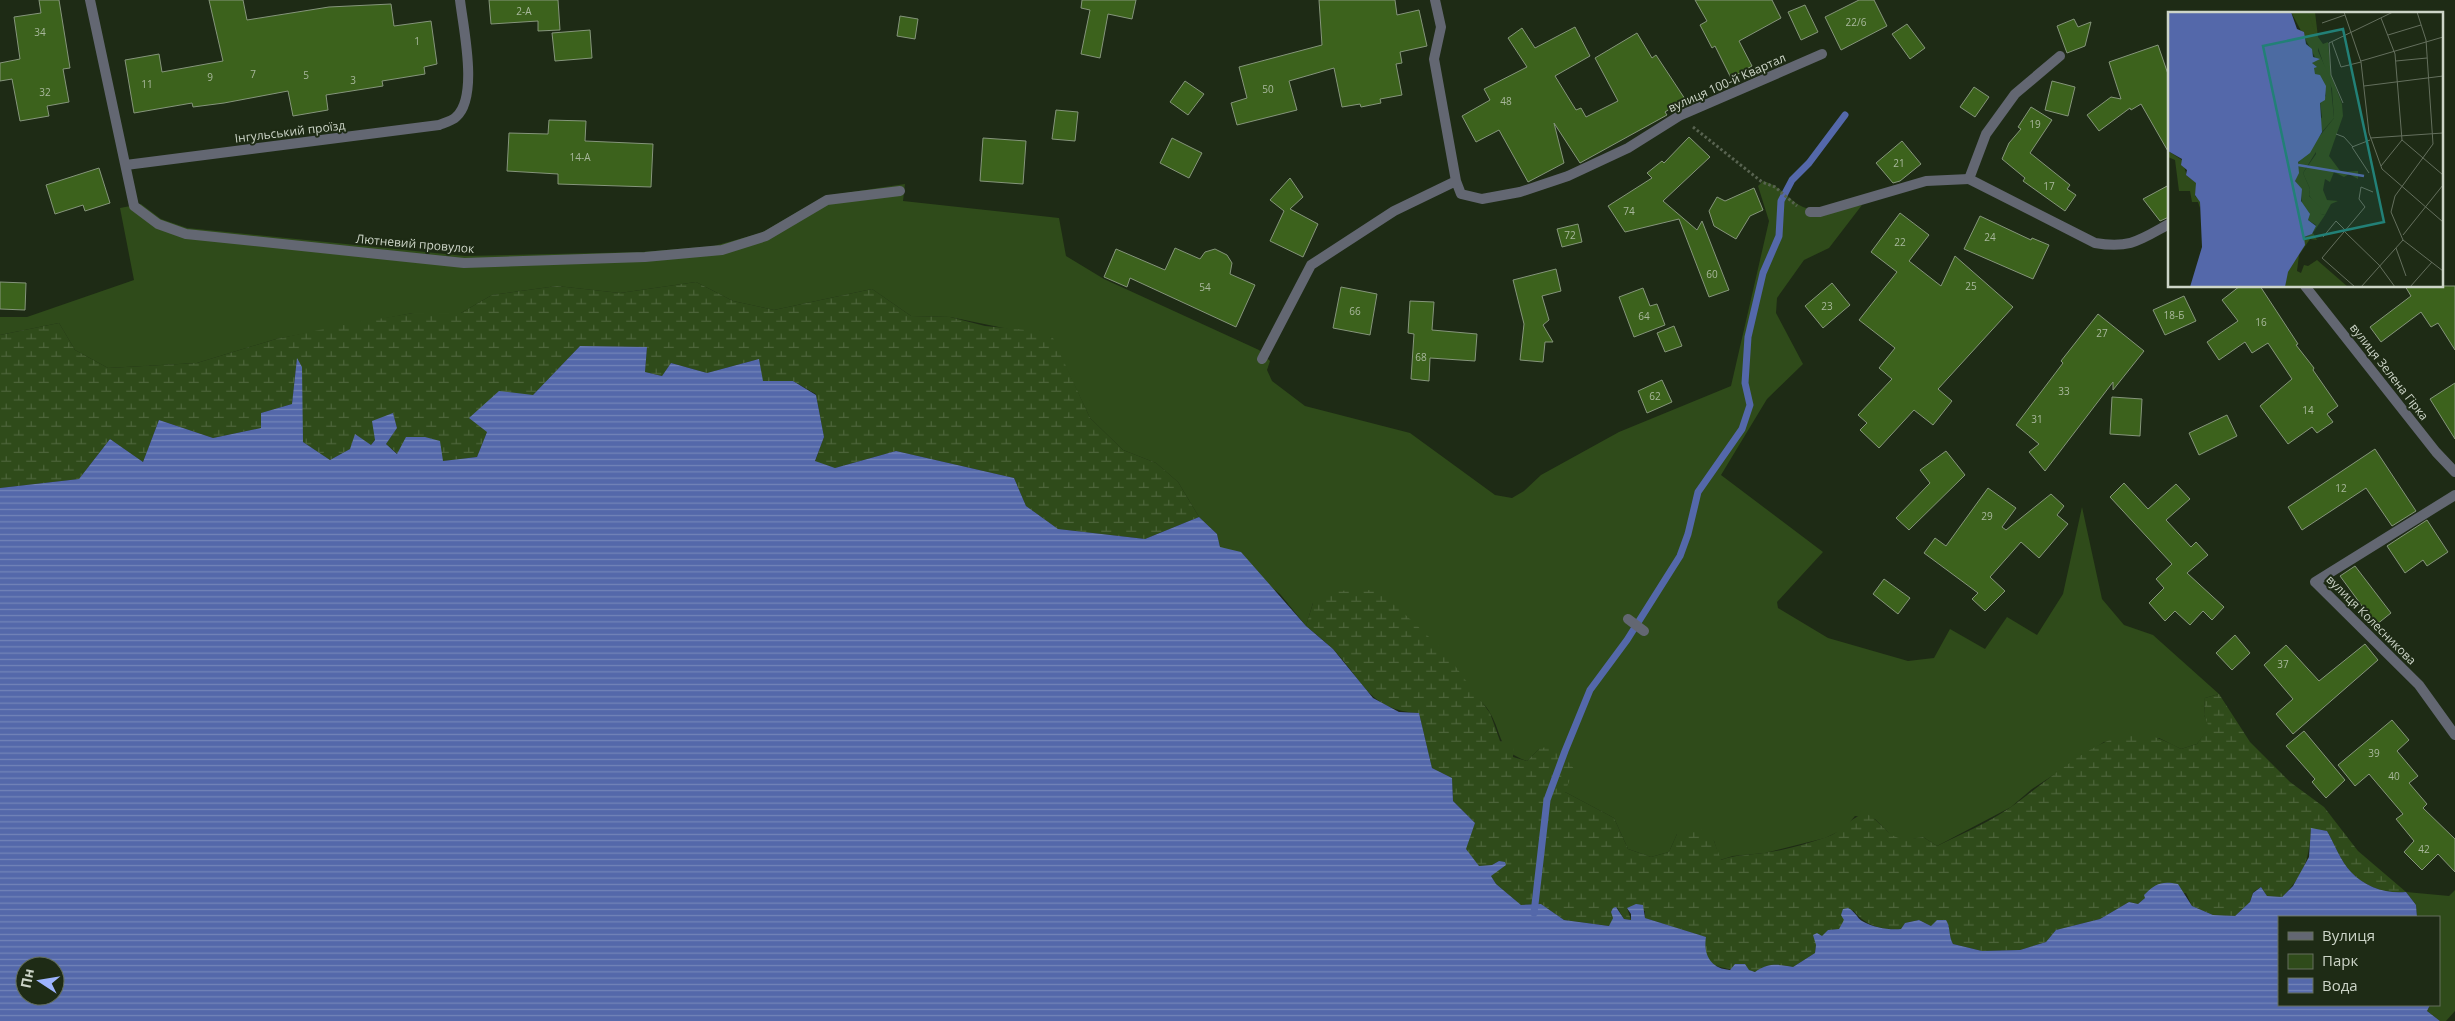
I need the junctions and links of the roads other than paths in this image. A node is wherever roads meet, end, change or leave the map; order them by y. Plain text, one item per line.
1 (90, 0) edge
2 (460, 0) edge
3 (1435, 0) edge
4 (1822, 54) dead end
5 (2060, 56) dead end
6 (126, 165) junction
7 (1969, 179) junction
8 (1456, 181) junction
9 (900, 191) dead end
10 (1810, 212) dead end
11 (2168, 225) edge
12 (2307, 288) edge
13 (1262, 359) dead end
14 (2455, 472) edge
15 (2455, 495) edge
16 (1628, 619) dead end
17 (1644, 631) dead end
18 (2455, 734) edge

1 - 6 street, Лютневий провулок
2 - 6 street, Інгульський проїзд
3 - 8 street
4 - 8 street, вулиця 100-й Квартал
5 - 7 street
6 - 9 street, Лютневий провулок
7 - 10 street
7 - 11 street
8 - 13 street
12 - 14 street, вулиця Зелена Гірка
15 - 18 street, вулиця Колесникова
16 - 17 street

